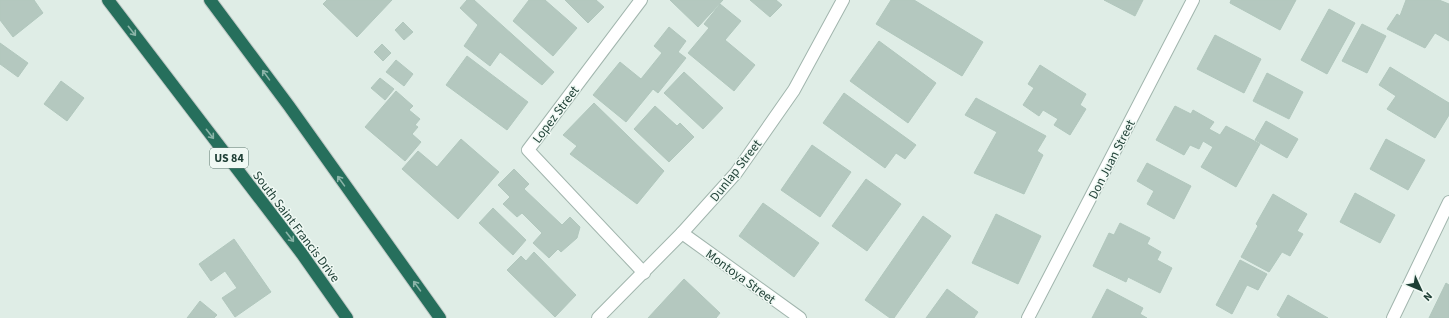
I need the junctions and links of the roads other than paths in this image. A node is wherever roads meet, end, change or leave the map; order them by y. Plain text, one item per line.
1 (108, 0) edge
2 (210, 0) edge
3 (641, 0) edge
4 (842, 0) edge
5 (1193, 0) edge
6 (1449, 202) edge
7 (682, 233) junction
8 (644, 273) junction
9 (347, 318) edge
10 (440, 318) edge
11 (598, 318) edge
12 (800, 318) edge
13 (1028, 318) edge
14 (1393, 318) edge

1 -> 9 highway, South Saint Francis Drive / US 84
10 -> 2 highway
3 - 8 street, Lopez Street
4 - 7 street, Dunlap Street
5 - 13 street, Don Juan Street
6 - 14 street
7 - 8 street, Dunlap Street
7 - 12 street, Montoya Street
8 - 11 street, Dunlap Street

